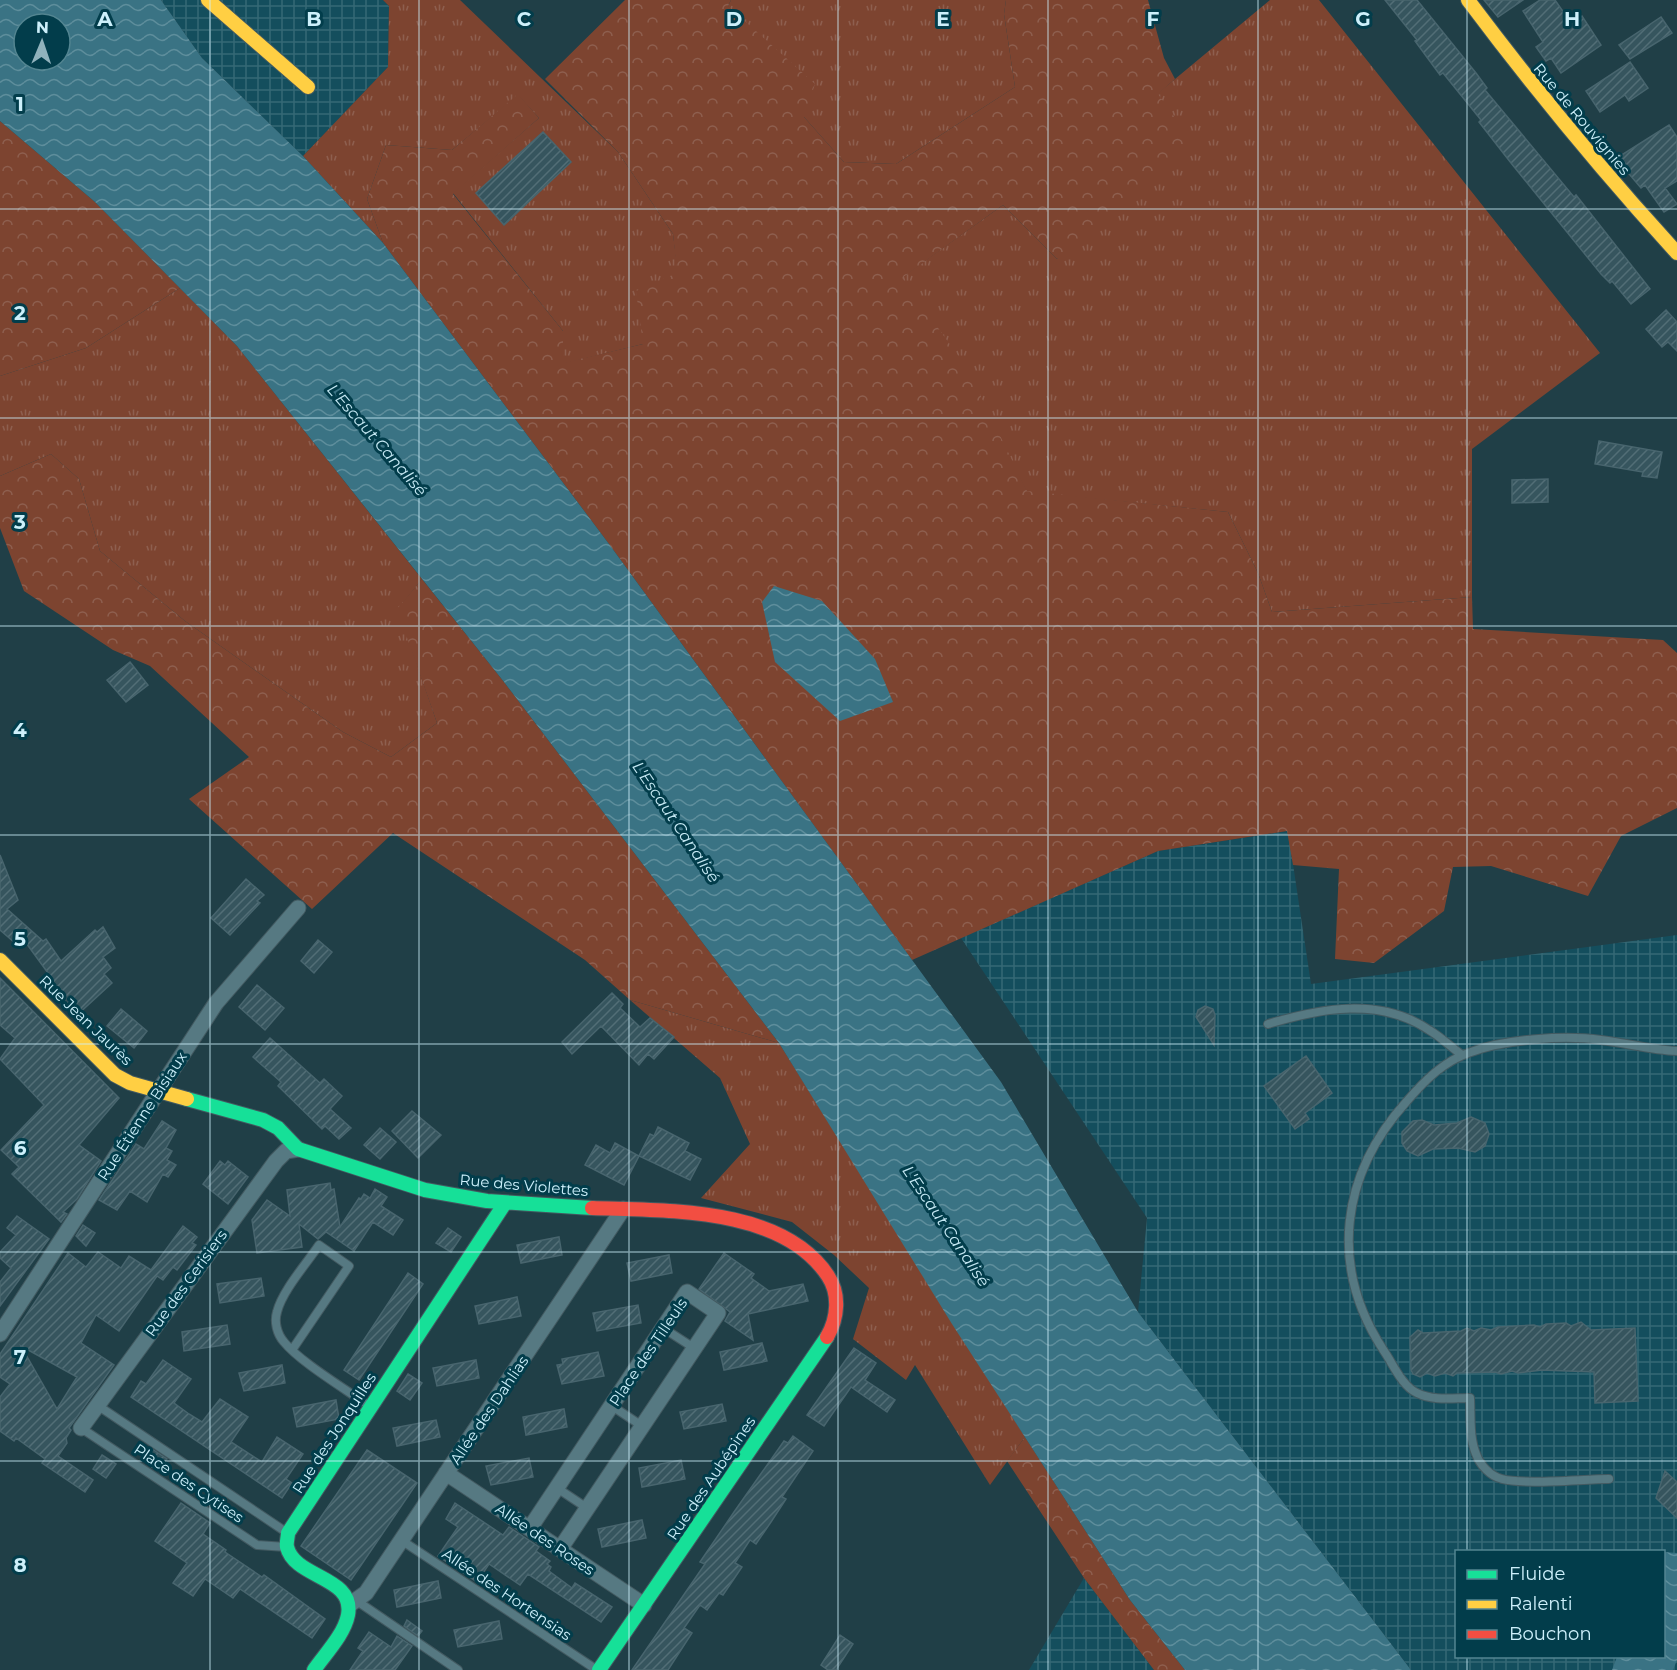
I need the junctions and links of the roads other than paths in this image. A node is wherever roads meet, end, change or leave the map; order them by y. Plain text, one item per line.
1 (208, 0) edge
2 (1468, 0) edge
3 (308, 87) dead end
4 (1677, 253) edge
5 (298, 908) dead end
6 (0, 960) edge
7 (1268, 1024) dead end
8 (1677, 1051) edge
9 (1462, 1055) junction
10 (157, 1090) junction
11 (298, 1149) junction
12 (505, 1203) junction
13 (622, 1209) junction
14 (836, 1299) joint
15 (663, 1328) junction
16 (0, 1334) edge
17 (694, 1348) junction
18 (292, 1350) junction
19 (98, 1405) junction
20 (612, 1406) junction
21 (371, 1407) junction
22 (642, 1426) junction
23 (81, 1428) joint
24 (446, 1473) junction
25 (1610, 1479) dead end
26 (557, 1488) junction
27 (587, 1508) junction
28 (530, 1528) junction
29 (287, 1540) junction
30 (402, 1540) junction
31 (560, 1549) junction
32 (353, 1603) junction
33 (644, 1605) junction
34 (314, 1670) edge
35 (458, 1670) edge
36 (598, 1670) edge

1 - 3 street
2 - 4 street, Rue de Rouvignies
5 - 10 street, Rue Étienne Bisiaux
6 - 10 street, Rue Jean Jaurès
7 - 9 lane
8 - 9 lane
9 - 25 lane
10 - 11 street, Rue des Violettes
10 - 16 street, Rue Étienne Bisiaux
11 - 12 street, Rue des Violettes
11 - 19 street, Rue des Cerisiers
12 - 13 street, Rue des Violettes
12 - 21 street, Rue des Jonquilles
13 - 14 street, Rue des Violettes
13 - 24 street, Allée des Dahlias
14 - 33 street, Rue des Aubépines
15 - 17 lane
15 - 17 street, Place des Tilleuls
15 - 20 street, Place des Tilleuls
17 - 22 street, Place des Tilleuls
18 - 18 lane
18 - 21 lane
19 - 23 street, Rue des Cerisiers
19 - 29 lane, Place des Cytises
20 - 22 lane
20 - 26 street, Place des Tilleuls
21 - 29 street, Rue des Jonquilles
22 - 27 street, Place des Tilleuls
23 - 29 lane, Place des Cytises
24 - 28 street, Allée des Roses
24 - 30 street, Allée des Dahlias
26 - 27 lane
26 - 28 street, Place des Tilleuls
27 - 31 street, Place des Tilleuls
28 - 31 street, Allée des Roses
29 - 32 street
30 - 32 street, Allée des Dahlias
30 - 36 lane, Allée des Hortensias
31 - 33 street, Allée des Roses
32 - 34 street
32 - 35 lane
33 - 36 street, Rue des Aubépines

